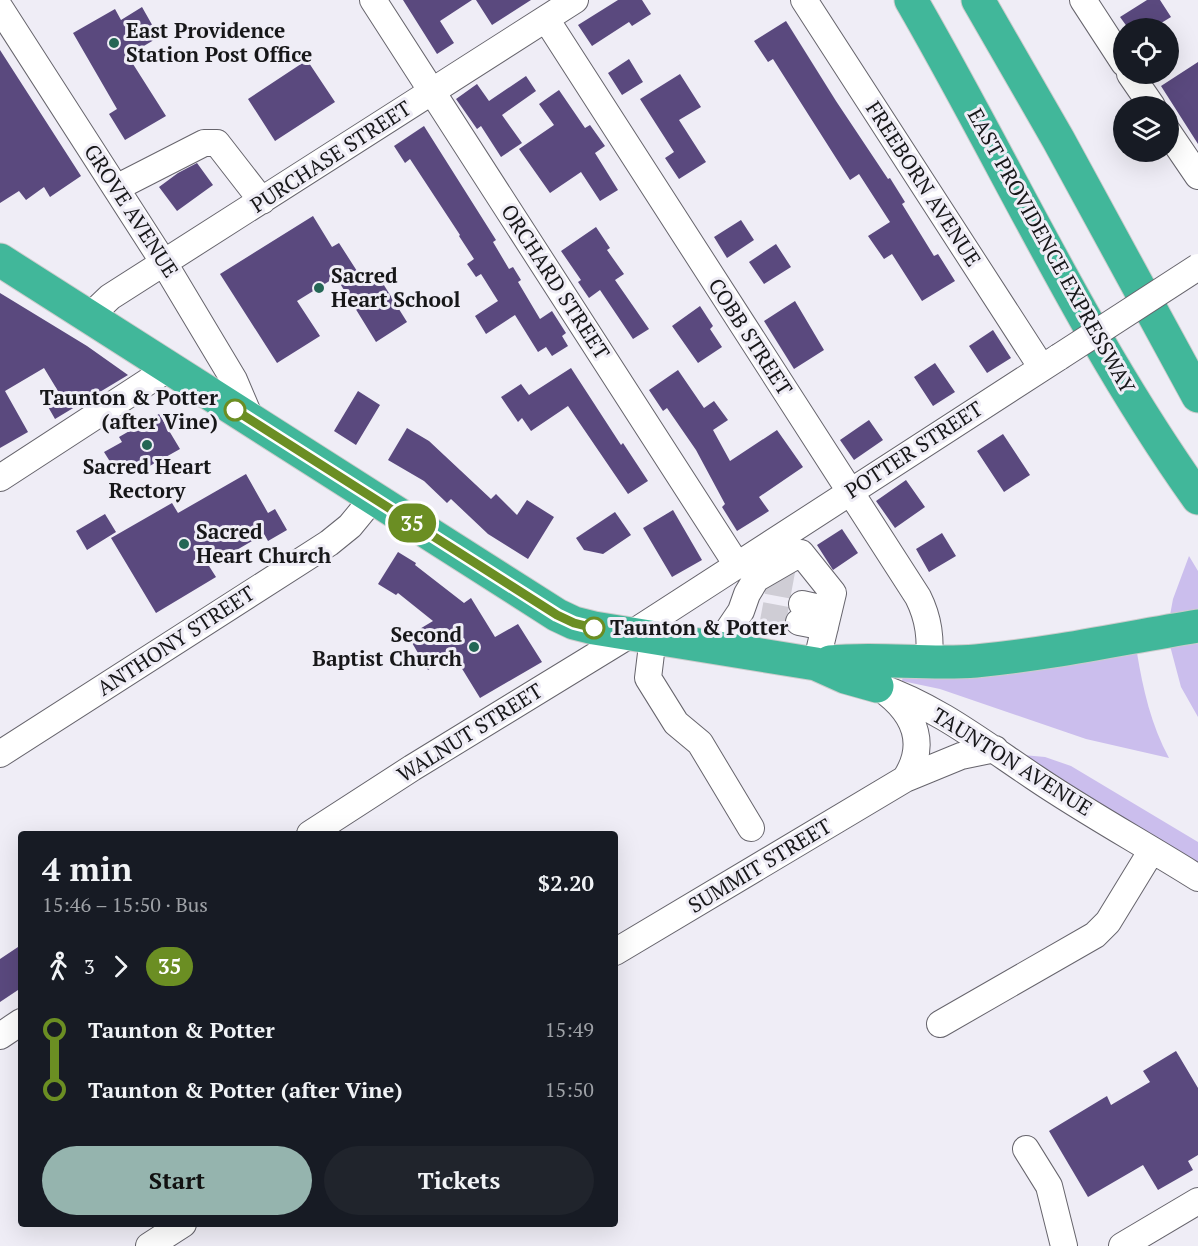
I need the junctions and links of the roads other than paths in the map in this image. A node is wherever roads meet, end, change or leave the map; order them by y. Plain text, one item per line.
1 (373, 0) edge
2 (575, 0) edge
3 (804, 0) edge
4 (911, 0) edge
5 (978, 0) edge
6 (1083, 0) edge
7 (0, 8) edge
8 (546, 19) junction
9 (1113, 46) edge
10 (432, 92) junction
11 (1179, 148) edge
12 (1198, 176) edge
13 (116, 188) junction
14 (262, 201) junction
15 (0, 261) edge
16 (164, 263) junction
17 (1198, 267) edge
18 (89, 317) junction
19 (1050, 362) junction
20 (170, 368) junction
21 (1198, 396) edge
22 (251, 420) junction
23 (0, 478) edge
24 (850, 492) junction
25 (373, 498) junction
26 (1198, 498) edge
27 (752, 588) junction
28 (829, 610) junction
29 (1198, 626) edge
30 (642, 636) junction
31 (716, 648) junction
32 (930, 663) junction
33 (816, 664) junction
34 (877, 686) junction
35 (995, 749) junction
36 (0, 754) edge
37 (905, 779) junction
38 (752, 828) dead end
39 (315, 831) edge
40 (1152, 850) junction
41 (1198, 878) edge
42 (618, 950) edge
43 (18, 1024) edge
44 (940, 1024) dead end
45 (0, 1036) edge
46 (1026, 1149) dead end
47 (1198, 1201) edge
48 (178, 1227) edge
49 (149, 1246) edge
50 (1064, 1246) edge
51 (1122, 1246) edge

1 - 10 street, ORCHARD STREET
2 - 8 street, PURCHASE STREET
3 - 19 street, FREEBORN AVENUE
4 - 26 highway, EAST PROVIDENCE EXPRESSWAY
5 - 21 highway
6 - 9 street
7 - 13 street, GROVE AVENUE
8 - 10 street, PURCHASE STREET
8 - 24 street, COBB STREET
10 - 14 street, PURCHASE STREET
10 - 27 street, ORCHARD STREET
11 - 12 street
13 - 14 street
13 - 16 street, GROVE AVENUE
14 - 16 street, PURCHASE STREET
15 - 18 highway, TAUNTON AVENUE
16 - 18 street, PURCHASE STREET
16 - 22 street, GROVE AVENUE
17 - 19 street, POTTER STREET, bridge
18 - 20 highway, TAUNTON AVENUE
19 - 24 street, POTTER STREET
20 - 22 highway, TAUNTON AVENUE
20 - 23 street
22 - 25 highway, TAUNTON AVENUE
24 - 27 street, POTTER STREET
24 - 32 street, COBB STREET
25 - 30 highway, TAUNTON AVENUE
25 - 36 street, ANTHONY STREET
27 - 28 street
27 - 30 street, POTTER STREET
27 - 31 street
28 - 28 street
28 - 33 street
29 - 32 highway, TAUNTON AVENUE
30 - 31 highway, TAUNTON AVENUE
30 - 38 street
30 - 39 street, WALNUT STREET
31 - 33 highway, TAUNTON AVENUE
32 - 33 highway, TAUNTON AVENUE
33 - 34 highway, TAUNTON AVENUE
34 - 35 street, TAUNTON AVENUE
34 - 37 street
35 - 37 street, SUMMIT STREET
35 - 40 street, TAUNTON AVENUE
37 - 42 street, SUMMIT STREET
40 - 41 street, TAUNTON AVENUE
40 - 44 street
43 - 45 street
46 - 50 street
47 - 51 street
48 - 49 street

